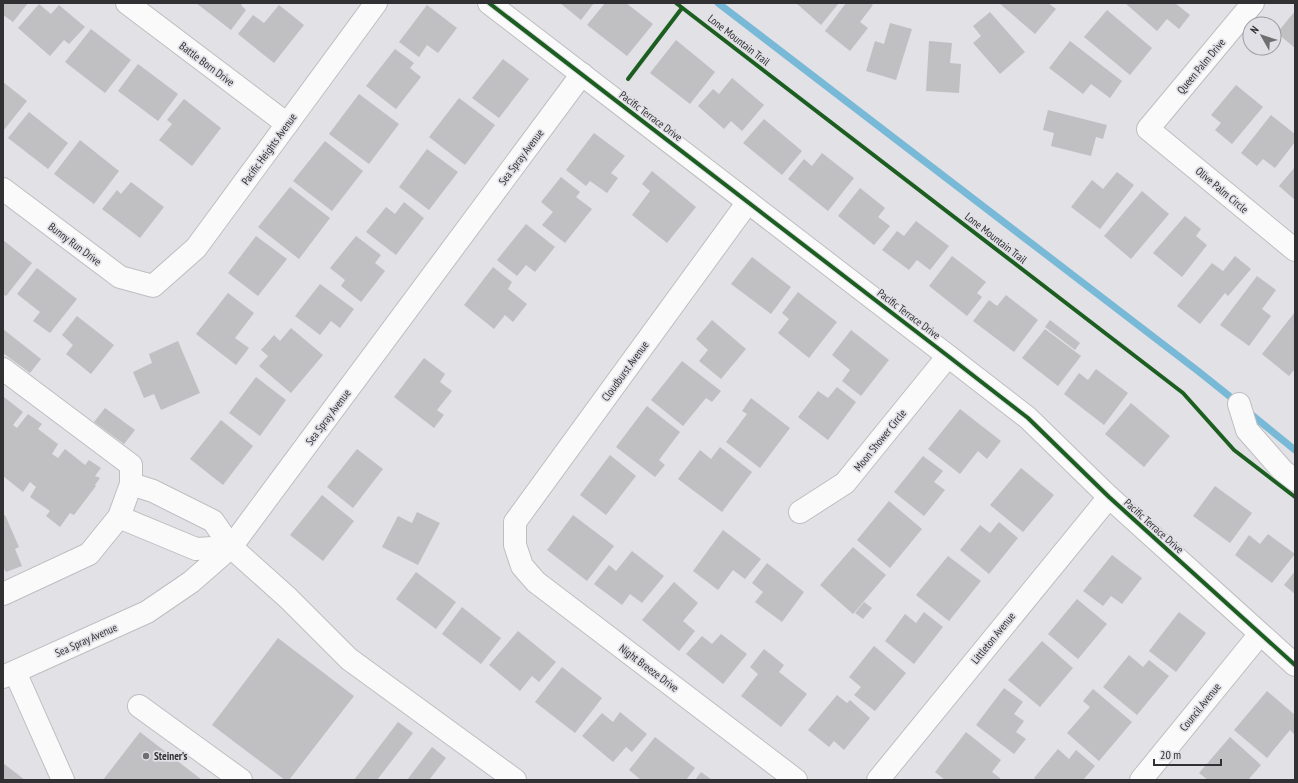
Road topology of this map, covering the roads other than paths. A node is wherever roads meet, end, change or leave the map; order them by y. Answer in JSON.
{"nodes":[{"id":1,"x":127,"y":3,"type":"edge"},
{"id":2,"x":376,"y":3,"type":"edge"},
{"id":3,"x":489,"y":3,"type":"edge"},
{"id":4,"x":1253,"y":3,"type":"edge"},
{"id":5,"x":582,"y":74,"type":"junction"},
{"id":6,"x":287,"y":124,"type":"junction"},
{"id":7,"x":1148,"y":129,"type":"joint"},
{"id":8,"x":3,"y":189,"type":"edge"},
{"id":9,"x":748,"y":202,"type":"junction"},
{"id":10,"x":1295,"y":250,"type":"edge"},
{"id":11,"x":153,"y":286,"type":"joint"},
{"id":12,"x":948,"y":356,"type":"junction"},
{"id":13,"x":3,"y":368,"type":"edge"},
{"id":14,"x":1239,"y":404,"type":"dead end"},
{"id":15,"x":1295,"y":480,"type":"edge"},
{"id":16,"x":131,"y":484,"type":"junction"},
{"id":17,"x":1109,"y":497,"type":"junction"},
{"id":18,"x":800,"y":512,"type":"dead end"},
{"id":19,"x":119,"y":517,"type":"junction"},
{"id":20,"x":515,"y":545,"type":"joint"},
{"id":21,"x":231,"y":547,"type":"junction"},
{"id":22,"x":3,"y":594,"type":"edge"},
{"id":23,"x":1260,"y":634,"type":"junction"},
{"id":24,"x":1295,"y":665,"type":"edge"},
{"id":25,"x":9,"y":674,"type":"edge"},
{"id":26,"x":139,"y":706,"type":"dead end"},
{"id":27,"x":63,"y":780,"type":"edge"},
{"id":28,"x":241,"y":780,"type":"edge"},
{"id":29,"x":515,"y":780,"type":"edge"},
{"id":30,"x":796,"y":780,"type":"edge"},
{"id":31,"x":878,"y":780,"type":"edge"},
{"id":32,"x":1141,"y":780,"type":"edge"}],
"edges":[{"from":1,"to":6,"type":"street","name":"Battle Born Drive"},
{"from":2,"to":6,"type":"street","name":"Pacific Heights Avenue"},
{"from":3,"to":5,"type":"street","name":"Pacific Terrace Drive"},
{"from":4,"to":7,"type":"street","name":"Queen Palm Drive"},
{"from":5,"to":9,"type":"street","name":"Pacific Terrace Drive"},
{"from":5,"to":21,"type":"street","name":"Sea Spray Avenue"},
{"from":6,"to":11,"type":"street","name":"Pacific Heights Avenue"},
{"from":7,"to":10,"type":"street","name":"Olive Palm Circle"},
{"from":8,"to":11,"type":"street","name":"Bunny Run Drive"},
{"from":9,"to":12,"type":"street","name":"Pacific Terrace Drive"},
{"from":9,"to":20,"type":"street","name":"Cloudburst Avenue"},
{"from":12,"to":17,"type":"street","name":"Pacific Terrace Drive"},
{"from":12,"to":18,"type":"street","name":"Moon Shower Circle"},
{"from":13,"to":16,"type":"street"},
{"from":14,"to":15,"type":"street"},
{"from":16,"to":19,"type":"street"},
{"from":16,"to":21,"type":"street"},
{"from":17,"to":23,"type":"street","name":"Pacific Terrace Drive"},
{"from":17,"to":31,"type":"street","name":"Littleton Avenue"},
{"from":19,"to":21,"type":"street"},
{"from":19,"to":22,"type":"street"},
{"from":20,"to":30,"type":"street","name":"Night Breeze Drive"},
{"from":21,"to":25,"type":"street","name":"Sea Spray Avenue"},
{"from":21,"to":29,"type":"street"},
{"from":23,"to":24,"type":"street","name":"Pacific Terrace Drive"},
{"from":23,"to":32,"type":"street","name":"Council Avenue"},
{"from":25,"to":27,"type":"street"},
{"from":26,"to":28,"type":"street"}]}
